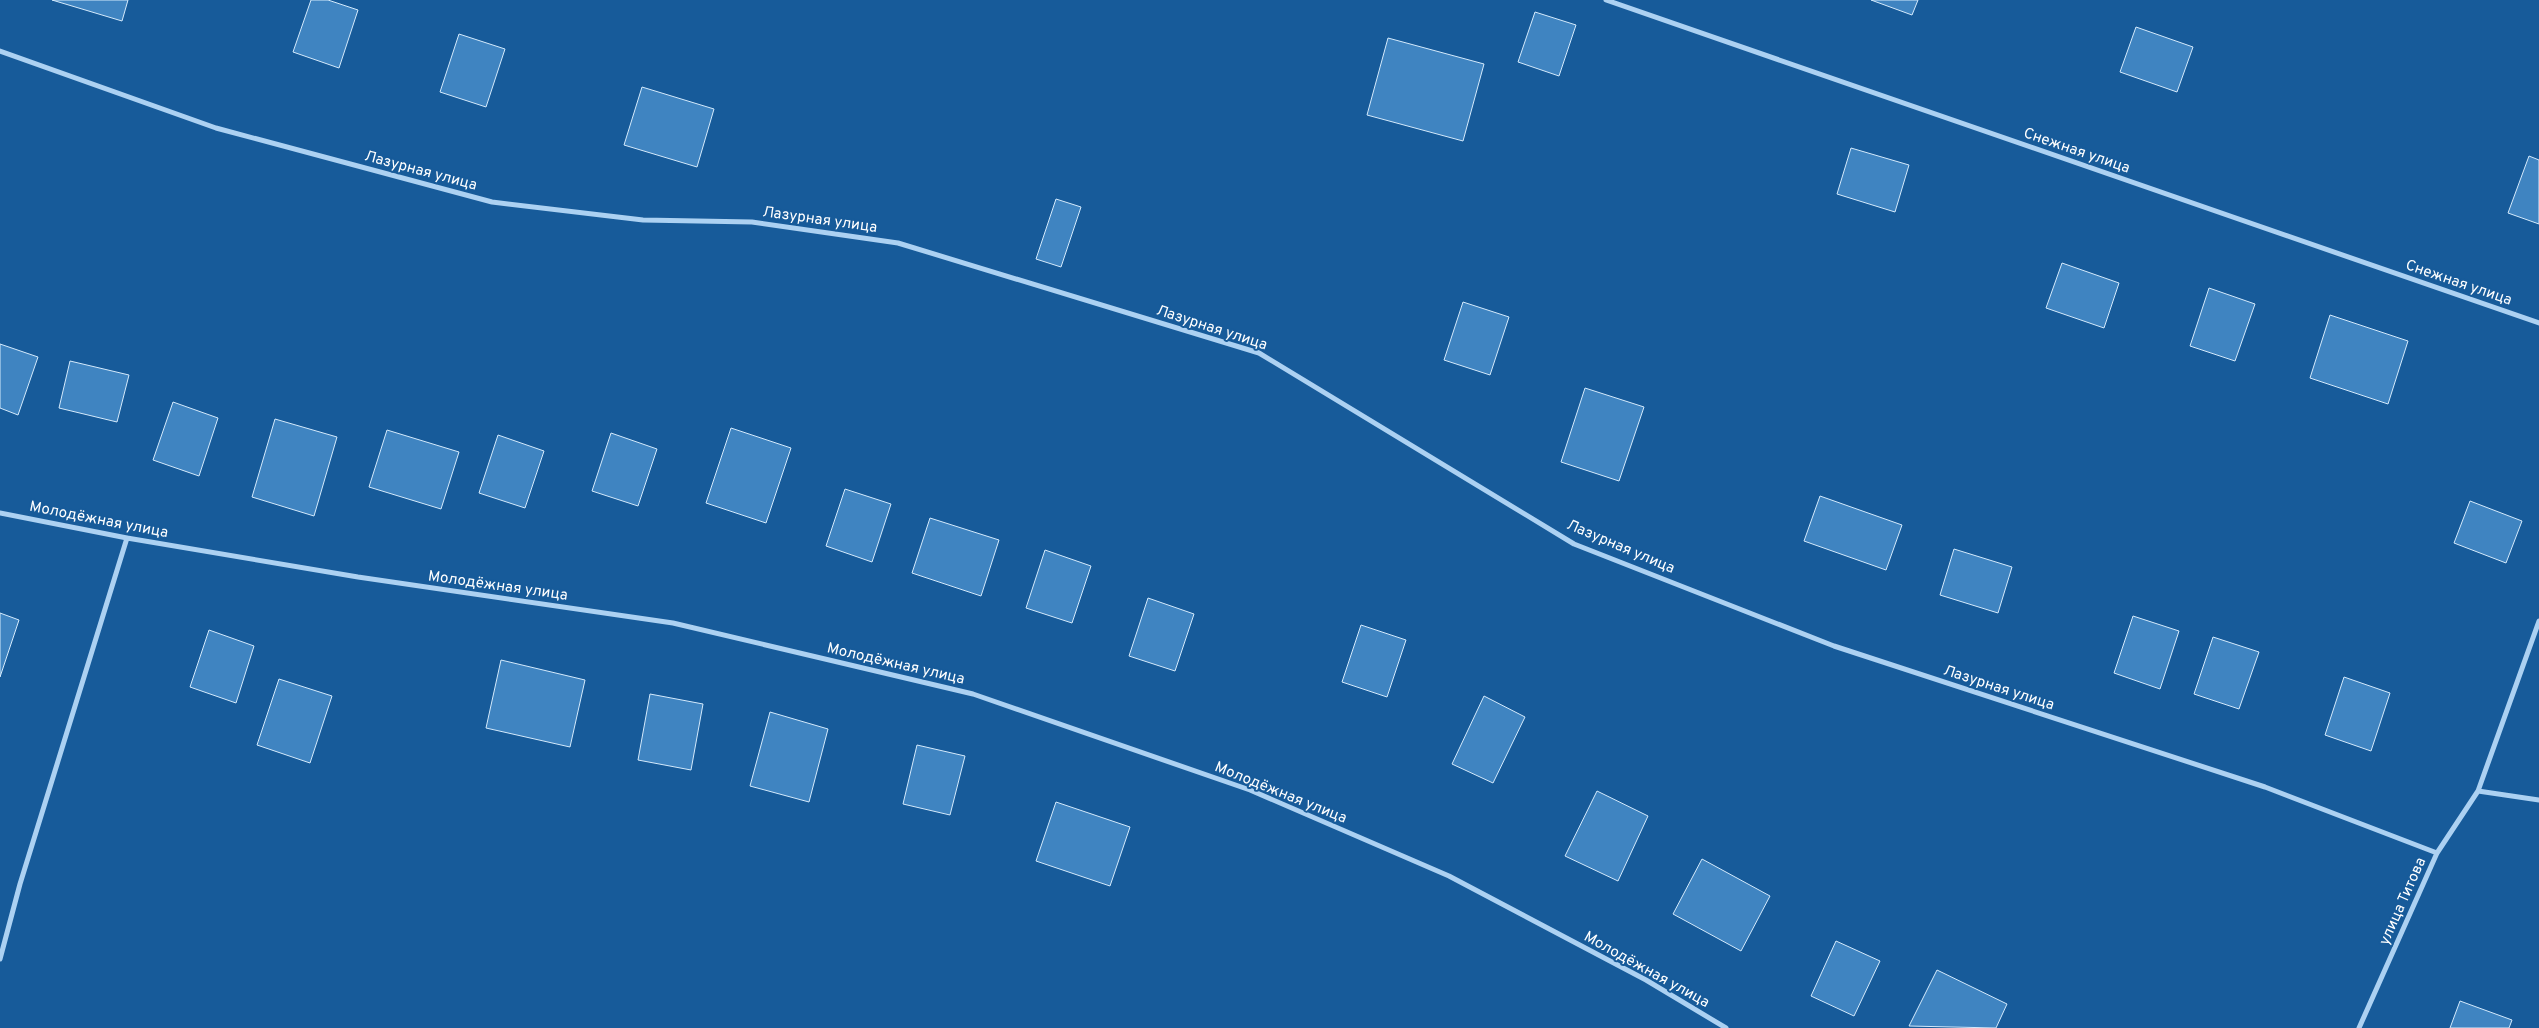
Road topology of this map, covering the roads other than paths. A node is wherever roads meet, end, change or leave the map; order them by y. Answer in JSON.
{"nodes":[{"id":1,"x":1606,"y":0,"type":"edge"},
{"id":2,"x":0,"y":51,"type":"edge"},
{"id":3,"x":2539,"y":323,"type":"edge"},
{"id":4,"x":0,"y":513,"type":"edge"},
{"id":5,"x":126,"y":538,"type":"junction"},
{"id":6,"x":2539,"y":621,"type":"edge"},
{"id":7,"x":2478,"y":791,"type":"junction"},
{"id":8,"x":2539,"y":800,"type":"edge"},
{"id":9,"x":2437,"y":853,"type":"junction"},
{"id":10,"x":0,"y":959,"type":"edge"},
{"id":11,"x":1726,"y":1028,"type":"edge"},
{"id":12,"x":2359,"y":1028,"type":"edge"}],
"edges":[{"from":1,"to":3,"type":"street","name":"Снежная улица"},
{"from":2,"to":9,"type":"street","name":"Лазурная улица"},
{"from":4,"to":5,"type":"street","name":"Молодёжная улица"},
{"from":5,"to":10,"type":"street"},
{"from":5,"to":11,"type":"street","name":"Молодёжная улица"},
{"from":6,"to":7,"type":"street","name":"улица Титова"},
{"from":7,"to":8,"type":"street"},
{"from":7,"to":9,"type":"street","name":"улица Титова"},
{"from":9,"to":12,"type":"street","name":"улица Титова"}]}
